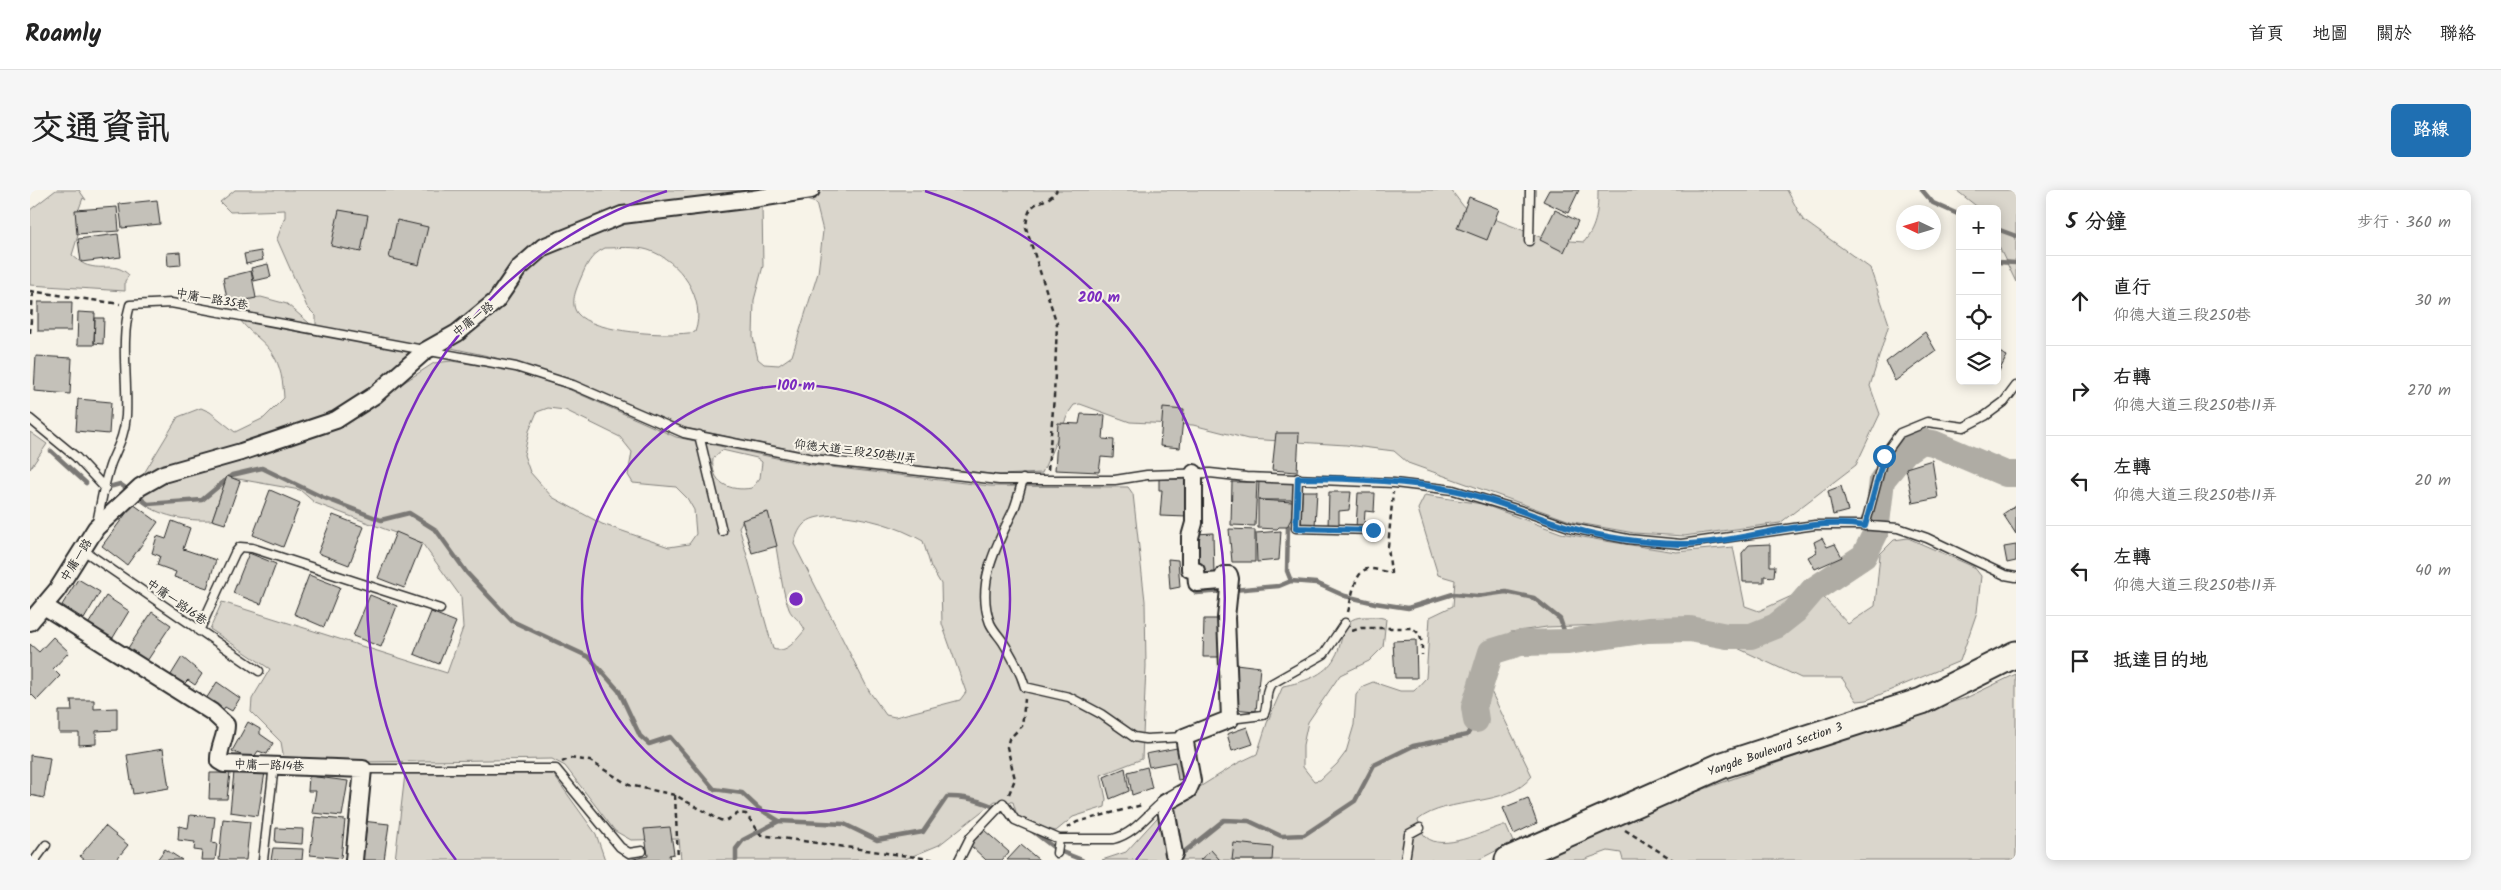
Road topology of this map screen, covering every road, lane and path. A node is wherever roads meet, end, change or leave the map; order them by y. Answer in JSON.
{"nodes":[{"id":1,"x":811,"y":190,"type":"edge"},
{"id":2,"x":1057,"y":190,"type":"edge"},
{"id":3,"x":1530,"y":190,"type":"edge"},
{"id":4,"x":1529,"y":241,"type":"dead end"},
{"id":5,"x":32,"y":292,"type":"edge"},
{"id":6,"x":130,"y":306,"type":"junction"},
{"id":7,"x":30,"y":333,"type":"edge"},
{"id":8,"x":425,"y":351,"type":"junction"},
{"id":9,"x":2016,"y":386,"type":"edge"},
{"id":10,"x":30,"y":419,"type":"edge"},
{"id":11,"x":699,"y":435,"type":"junction"},
{"id":12,"x":1194,"y":473,"type":"junction"},
{"id":13,"x":1047,"y":478,"type":"junction"},
{"id":14,"x":1298,"y":478,"type":"junction"},
{"id":15,"x":1023,"y":479,"type":"junction"},
{"id":16,"x":1394,"y":483,"type":"junction"},
{"id":17,"x":105,"y":488,"type":"junction"},
{"id":18,"x":1868,"y":526,"type":"junction"},
{"id":19,"x":96,"y":528,"type":"junction"},
{"id":20,"x":1373,"y":530,"type":"dead end"},
{"id":21,"x":722,"y":531,"type":"dead end"},
{"id":22,"x":83,"y":550,"type":"junction"},
{"id":23,"x":2016,"y":577,"type":"edge"},
{"id":24,"x":44,"y":606,"type":"junction"},
{"id":25,"x":440,"y":609,"type":"dead end"},
{"id":26,"x":30,"y":622,"type":"edge"},
{"id":27,"x":1345,"y":623,"type":"junction"},
{"id":28,"x":199,"y":631,"type":"junction"},
{"id":29,"x":2016,"y":654,"type":"edge"},
{"id":30,"x":1422,"y":655,"type":"dead end"},
{"id":31,"x":260,"y":671,"type":"dead end"},
{"id":32,"x":1025,"y":687,"type":"junction"},
{"id":33,"x":1230,"y":719,"type":"junction"},
{"id":34,"x":1184,"y":737,"type":"junction"},
{"id":35,"x":274,"y":765,"type":"junction"},
{"id":36,"x":363,"y":769,"type":"junction"},
{"id":37,"x":556,"y":769,"type":"junction"},
{"id":38,"x":1188,"y":790,"type":"junction"},
{"id":39,"x":675,"y":795,"type":"junction"},
{"id":40,"x":1163,"y":802,"type":"junction"},
{"id":41,"x":1003,"y":803,"type":"junction"},
{"id":42,"x":1420,"y":828,"type":"dead end"},
{"id":43,"x":1621,"y":828,"type":"dead end"},
{"id":44,"x":1059,"y":841,"type":"junction"},
{"id":45,"x":46,"y":845,"type":"dead end"},
{"id":46,"x":642,"y":851,"type":"dead end"},
{"id":47,"x":1057,"y":853,"type":"dead end"},
{"id":48,"x":1178,"y":857,"type":"edge"},
{"id":49,"x":35,"y":860,"type":"edge"},
{"id":50,"x":263,"y":860,"type":"edge"},
{"id":51,"x":354,"y":860,"type":"edge"},
{"id":52,"x":678,"y":860,"type":"edge"},
{"id":53,"x":936,"y":860,"type":"edge"},
{"id":54,"x":959,"y":860,"type":"edge"},
{"id":55,"x":1406,"y":860,"type":"edge"},
{"id":56,"x":1508,"y":860,"type":"edge"},
{"id":57,"x":1673,"y":860,"type":"edge"}],
"edges":[{"from":1,"to":8,"type":"street","name":"中庸一路"},
{"from":2,"to":13,"type":"path"},
{"from":3,"to":4,"type":"lane"},
{"from":5,"to":6,"type":"path"},
{"from":5,"to":7,"type":"path"},
{"from":6,"to":8,"type":"lane","name":"中庸一路35巷"},
{"from":6,"to":17,"type":"lane"},
{"from":8,"to":11,"type":"lane","name":"仰德大道三段250巷11弄"},
{"from":8,"to":19,"type":"street","name":"中庸一路"},
{"from":9,"to":18,"type":"lane"},
{"from":10,"to":17,"type":"lane"},
{"from":11,"to":15,"type":"lane","name":"仰德大道三段250巷11弄"},
{"from":11,"to":21,"type":"lane"},
{"from":12,"to":13,"type":"lane","name":"仰德大道三段250巷11弄"},
{"from":12,"to":14,"type":"lane","name":"仰德大道三段250巷11弄"},
{"from":12,"to":33,"type":"street"},
{"from":13,"to":15,"type":"lane","name":"仰德大道三段250巷11弄"},
{"from":14,"to":16,"type":"lane","name":"仰德大道三段250巷11弄"},
{"from":14,"to":20,"type":"lane"},
{"from":15,"to":32,"type":"lane"},
{"from":16,"to":18,"type":"lane","name":"仰德大道三段250巷11弄"},
{"from":16,"to":27,"type":"path"},
{"from":17,"to":19,"type":"lane"},
{"from":18,"to":23,"type":"lane","name":"仰德大道三段250巷11弄"},
{"from":19,"to":22,"type":"street","name":"中庸一路"},
{"from":22,"to":24,"type":"street","name":"中庸一路"},
{"from":22,"to":28,"type":"lane","name":"中庸一路16巷"},
{"from":24,"to":26,"type":"street","name":"中庸一路"},
{"from":24,"to":35,"type":"street","name":"中庸一路14巷"},
{"from":25,"to":28,"type":"lane"},
{"from":27,"to":30,"type":"path"},
{"from":27,"to":33,"type":"lane"},
{"from":28,"to":31,"type":"lane","name":"中庸一路16巷"},
{"from":29,"to":56,"type":"main road","name":"Yangde Boulevard Section 3"},
{"from":32,"to":34,"type":"lane"},
{"from":32,"to":41,"type":"path"},
{"from":33,"to":34,"type":"street"},
{"from":34,"to":38,"type":"street"},
{"from":35,"to":36,"type":"street","name":"中庸一路14巷"},
{"from":35,"to":50,"type":"lane"},
{"from":36,"to":37,"type":"lane"},
{"from":36,"to":51,"type":"street"},
{"from":37,"to":39,"type":"path"},
{"from":37,"to":46,"type":"lane"},
{"from":38,"to":40,"type":"lane"},
{"from":38,"to":48,"type":"street"},
{"from":39,"to":52,"type":"path"},
{"from":39,"to":53,"type":"path"},
{"from":40,"to":44,"type":"path"},
{"from":40,"to":44,"type":"lane"},
{"from":41,"to":44,"type":"lane"},
{"from":41,"to":54,"type":"lane"},
{"from":42,"to":55,"type":"lane"},
{"from":43,"to":57,"type":"path"},
{"from":44,"to":47,"type":"lane"},
{"from":45,"to":49,"type":"lane"}]}
